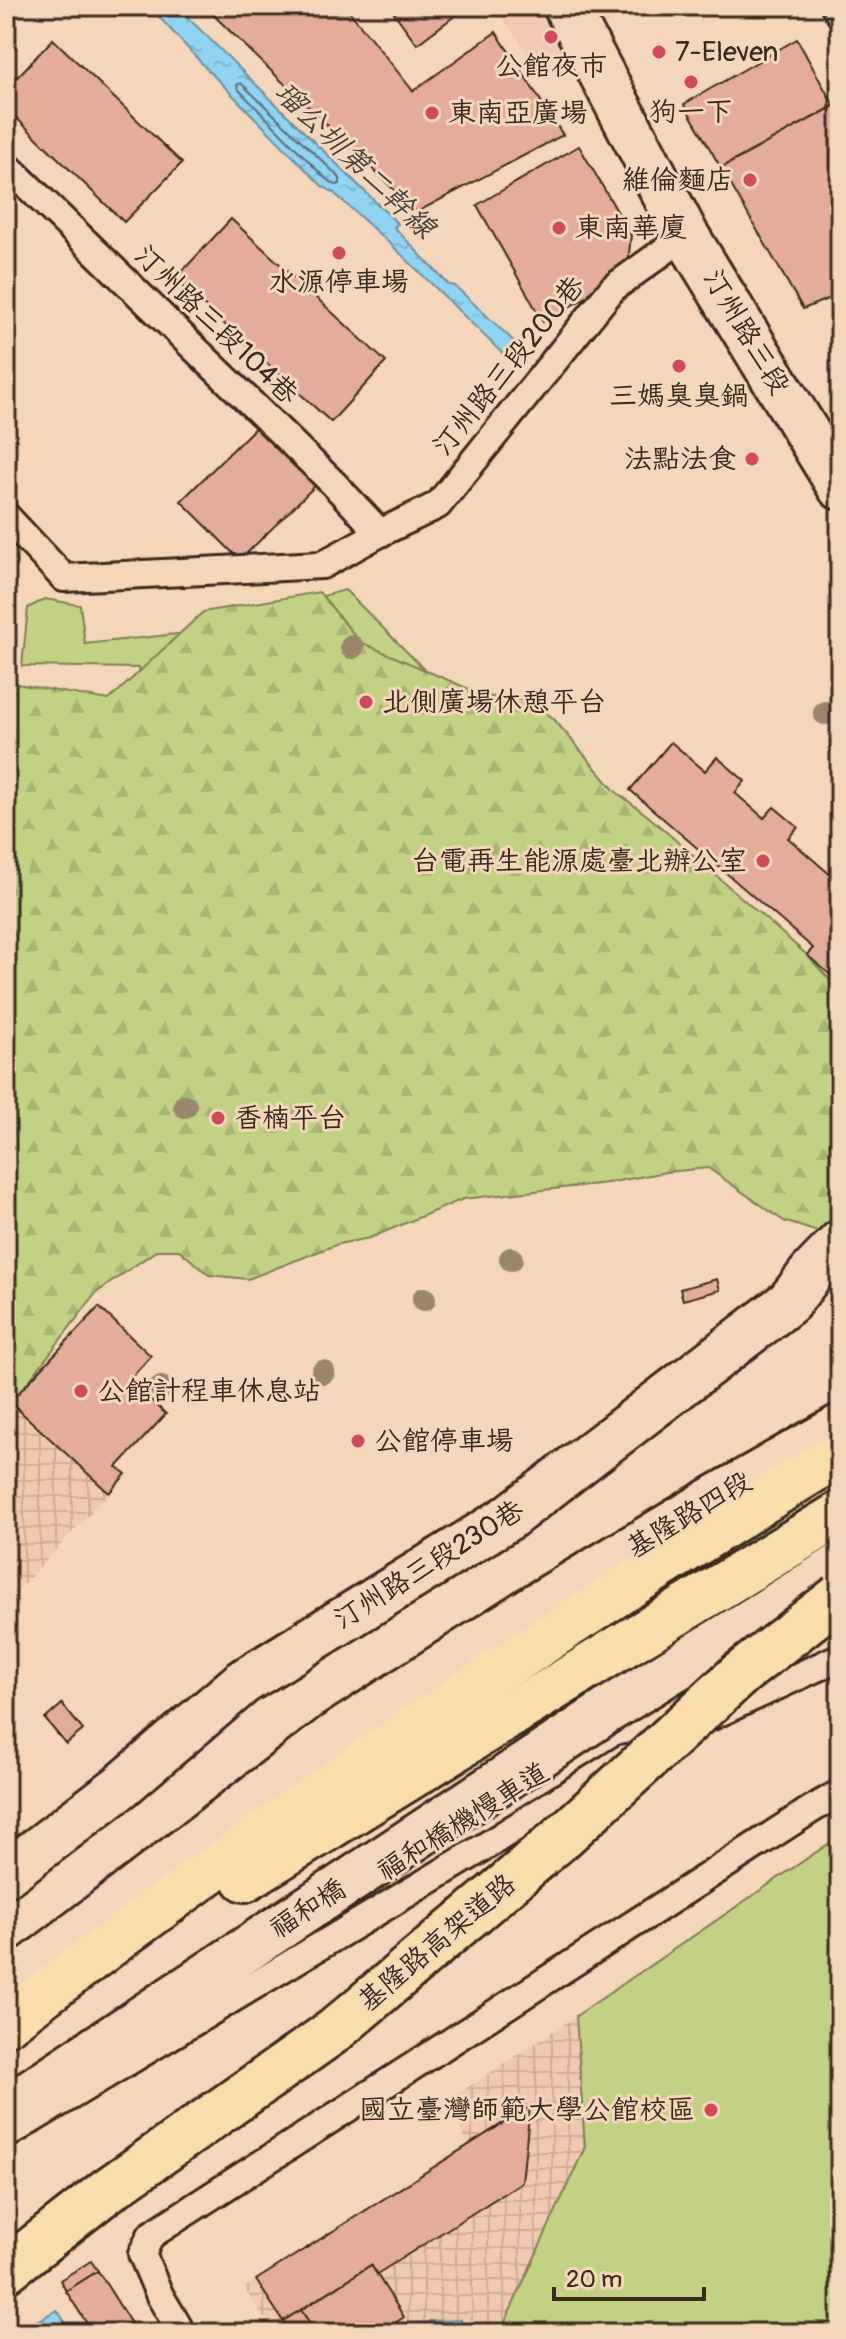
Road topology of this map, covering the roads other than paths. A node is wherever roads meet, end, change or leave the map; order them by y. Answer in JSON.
{"nodes":[{"id":1,"x":566,"y":6,"type":"edge"},
{"id":2,"x":835,"y":6,"type":"edge"},
{"id":3,"x":840,"y":14,"type":"edge"},
{"id":4,"x":6,"y":165,"type":"edge"},
{"id":5,"x":686,"y":235,"type":"junction"},
{"id":6,"x":840,"y":487,"type":"edge"},
{"id":7,"x":6,"y":516,"type":"edge"},
{"id":8,"x":380,"y":533,"type":"junction"},
{"id":9,"x":840,"y":1243,"type":"edge"},
{"id":10,"x":840,"y":1427,"type":"edge"},
{"id":11,"x":840,"y":1454,"type":"edge"},
{"id":12,"x":840,"y":1514,"type":"edge"},
{"id":13,"x":840,"y":1566,"type":"edge"},
{"id":14,"x":840,"y":1596,"type":"edge"},
{"id":15,"x":840,"y":1657,"type":"edge"},
{"id":16,"x":840,"y":1793,"type":"edge"},
{"id":17,"x":6,"y":1874,"type":"edge"},
{"id":18,"x":6,"y":1988,"type":"edge"},
{"id":19,"x":6,"y":2023,"type":"edge"},
{"id":20,"x":6,"y":2048,"type":"edge"},
{"id":21,"x":6,"y":2108,"type":"edge"},
{"id":22,"x":6,"y":2135,"type":"edge"},
{"id":23,"x":108,"y":2190,"type":"junction"},
{"id":24,"x":6,"y":2252,"type":"edge"},
{"id":25,"x":6,"y":2270,"type":"edge"},
{"id":26,"x":182,"y":2333,"type":"edge"}],
"edges":[{"from":1,"to":5,"type":"main road","name":"汀州路三段"},
{"from":2,"to":3,"type":"lane"},
{"from":4,"to":8,"type":"lane","name":"汀州路三段104巷"},
{"from":5,"to":6,"type":"main road","name":"汀州路三段"},
{"from":5,"to":8,"type":"lane","name":"汀州路三段200巷"},
{"from":7,"to":8,"type":"lane","name":"汀州路三段200巷"},
{"from":9,"to":17,"type":"main road","name":"汀州路三段230巷"},
{"from":10,"to":18,"type":"main road","name":"基隆路四段"},
{"from":11,"to":19,"type":"highway"},
{"from":12,"to":20,"type":"highway"},
{"from":13,"to":21,"type":"main road","name":"福和橋"},
{"from":14,"to":23,"type":"highway","name":"基隆路高架道路","bridge":true},
{"from":15,"to":22,"type":"lane","name":"福和橋機慢車道","bridge":true},
{"from":16,"to":26,"type":"lane"},
{"from":23,"to":24,"type":"highway","name":"基隆路高架道路"},
{"from":23,"to":25,"type":"highway"}]}
